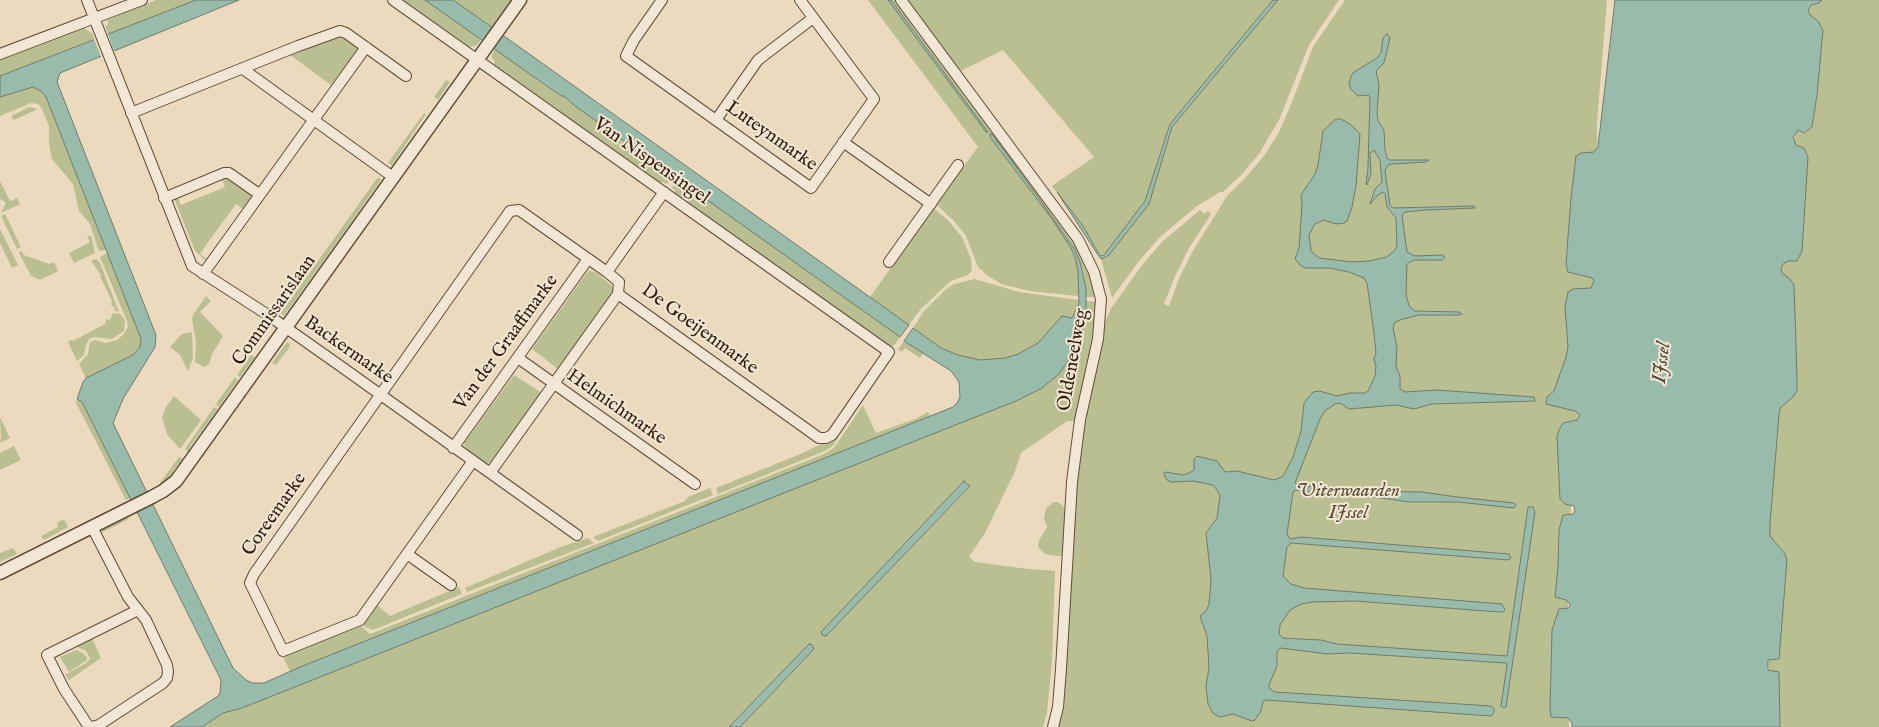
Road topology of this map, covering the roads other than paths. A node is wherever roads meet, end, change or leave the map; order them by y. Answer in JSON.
{"nodes":[{"id":1,"x":87,"y":0,"type":"edge"},
{"id":2,"x":142,"y":0,"type":"edge"},
{"id":3,"x":393,"y":0,"type":"edge"},
{"id":4,"x":520,"y":0,"type":"edge"},
{"id":5,"x":662,"y":0,"type":"edge"},
{"id":6,"x":800,"y":0,"type":"edge"},
{"id":7,"x":901,"y":0,"type":"edge"},
{"id":8,"x":813,"y":18,"type":"junction"},
{"id":9,"x":95,"y":19,"type":"junction"},
{"id":10,"x":366,"y":47,"type":"junction"},
{"id":11,"x":0,"y":54,"type":"edge"},
{"id":12,"x":480,"y":55,"type":"junction"},
{"id":13,"x":243,"y":69,"type":"junction"},
{"id":14,"x":406,"y":76,"type":"dead end"},
{"id":15,"x":131,"y":113,"type":"junction"},
{"id":16,"x":314,"y":119,"type":"junction"},
{"id":17,"x":716,"y":120,"type":"junction"},
{"id":18,"x":843,"y":142,"type":"junction"},
{"id":19,"x":958,"y":165,"type":"dead end"},
{"id":20,"x":393,"y":177,"type":"junction"},
{"id":21,"x":664,"y":192,"type":"junction"},
{"id":22,"x":259,"y":194,"type":"junction"},
{"id":23,"x":164,"y":198,"type":"junction"},
{"id":24,"x":932,"y":204,"type":"junction"},
{"id":25,"x":588,"y":259,"type":"junction"},
{"id":26,"x":889,"y":262,"type":"dead end"},
{"id":27,"x":606,"y":272,"type":"junction"},
{"id":28,"x":203,"y":274,"type":"junction"},
{"id":29,"x":618,"y":294,"type":"junction"},
{"id":30,"x":286,"y":328,"type":"junction"},
{"id":31,"x":889,"y":352,"type":"joint"},
{"id":32,"x":518,"y":358,"type":"junction"},
{"id":33,"x":552,"y":384,"type":"junction"},
{"id":34,"x":381,"y":396,"type":"junction"},
{"id":35,"x":453,"y":448,"type":"junction"},
{"id":36,"x":473,"y":461,"type":"junction"},
{"id":37,"x":490,"y":474,"type":"junction"},
{"id":38,"x":695,"y":484,"type":"dead end"},
{"id":39,"x":92,"y":527,"type":"junction"},
{"id":40,"x":578,"y":535,"type":"dead end"},
{"id":41,"x":407,"y":554,"type":"junction"},
{"id":42,"x":0,"y":573,"type":"edge"},
{"id":43,"x":451,"y":584,"type":"dead end"},
{"id":44,"x":138,"y":610,"type":"junction"},
{"id":45,"x":90,"y":727,"type":"edge"},
{"id":46,"x":1053,"y":727,"type":"edge"}],
"edges":[{"from":1,"to":9,"type":"street","name":"Backermarke"},
{"from":2,"to":9,"type":"street"},
{"from":3,"to":12,"type":"street","name":"Van Nispensingel"},
{"from":4,"to":12,"type":"street","name":"Commissarislaan"},
{"from":5,"to":17,"type":"street","name":"Luteynmarke"},
{"from":6,"to":8,"type":"street","name":"Luteynmarke"},
{"from":7,"to":46,"type":"street","name":"Oldeneelweg"},
{"from":8,"to":17,"type":"street"},
{"from":8,"to":18,"type":"street","name":"Luteynmarke"},
{"from":9,"to":11,"type":"street"},
{"from":9,"to":15,"type":"street","name":"Backermarke"},
{"from":10,"to":13,"type":"street"},
{"from":10,"to":14,"type":"street"},
{"from":10,"to":16,"type":"street"},
{"from":12,"to":20,"type":"street","name":"Commissarislaan"},
{"from":12,"to":21,"type":"street","name":"Van Nispensingel"},
{"from":13,"to":15,"type":"street"},
{"from":13,"to":16,"type":"street"},
{"from":15,"to":23,"type":"street","name":"Backermarke"},
{"from":16,"to":20,"type":"street"},
{"from":16,"to":22,"type":"street"},
{"from":17,"to":18,"type":"street","name":"Luteynmarke"},
{"from":18,"to":24,"type":"street"},
{"from":19,"to":24,"type":"street"},
{"from":20,"to":30,"type":"street","name":"Commissarislaan"},
{"from":21,"to":27,"type":"street"},
{"from":21,"to":31,"type":"street","name":"Van Nispensingel"},
{"from":22,"to":23,"type":"street"},
{"from":22,"to":28,"type":"street"},
{"from":23,"to":28,"type":"street","name":"Backermarke"},
{"from":24,"to":26,"type":"street"},
{"from":25,"to":27,"type":"street","name":"De Goeijenmarke"},
{"from":25,"to":32,"type":"street","name":"Van der Graaffmarke"},
{"from":25,"to":34,"type":"street","name":"De Goeijenmarke"},
{"from":27,"to":29,"type":"street","name":"De Goeijenmarke"},
{"from":28,"to":30,"type":"street","name":"Backermarke"},
{"from":29,"to":31,"type":"street","name":"De Goeijenmarke"},
{"from":29,"to":33,"type":"street"},
{"from":30,"to":34,"type":"street","name":"Backermarke"},
{"from":30,"to":39,"type":"street","name":"Commissarislaan"},
{"from":32,"to":33,"type":"street","name":"Helmichmarke"},
{"from":32,"to":35,"type":"street","name":"Van der Graaffmarke"},
{"from":33,"to":37,"type":"street"},
{"from":33,"to":38,"type":"street","name":"Helmichmarke"},
{"from":34,"to":35,"type":"street","name":"Backermarke"},
{"from":34,"to":41,"type":"street","name":"Coreemarke"},
{"from":35,"to":36,"type":"street","name":"Backermarke"},
{"from":36,"to":37,"type":"street","name":"Backermarke"},
{"from":36,"to":41,"type":"street","name":"Coreemarke"},
{"from":37,"to":40,"type":"street","name":"Backermarke"},
{"from":39,"to":42,"type":"street","name":"Commissarislaan"},
{"from":39,"to":44,"type":"street"},
{"from":41,"to":43,"type":"street"},
{"from":44,"to":45,"type":"street"},
{"from":44,"to":45,"type":"street"}]}
